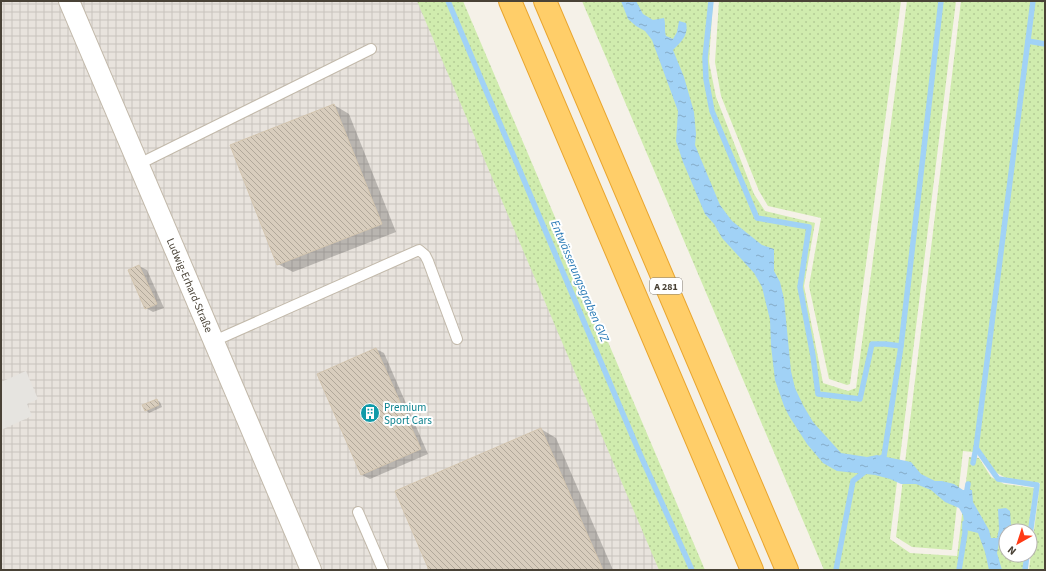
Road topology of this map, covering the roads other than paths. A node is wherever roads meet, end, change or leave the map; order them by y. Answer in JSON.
{"nodes":[{"id":1,"x":69,"y":1,"type":"edge"},
{"id":2,"x":510,"y":1,"type":"edge"},
{"id":3,"x":545,"y":1,"type":"edge"},
{"id":4,"x":371,"y":49,"type":"dead end"},
{"id":5,"x":139,"y":164,"type":"junction"},
{"id":6,"x":457,"y":339,"type":"dead end"},
{"id":7,"x":214,"y":341,"type":"junction"},
{"id":8,"x":358,"y":512,"type":"dead end"},
{"id":9,"x":312,"y":570,"type":"edge"},
{"id":10,"x":383,"y":570,"type":"edge"},
{"id":11,"x":752,"y":570,"type":"edge"},
{"id":12,"x":787,"y":570,"type":"edge"}],
"edges":[{"from":1,"to":5,"type":"street","name":"Ludwig-Erhard-Straße"},
{"from":2,"to":11,"type":"highway","number":"A 281"},
{"from":3,"to":12,"type":"highway","number":"A 281"},
{"from":4,"to":5,"type":"lane"},
{"from":5,"to":7,"type":"street","name":"Ludwig-Erhard-Straße"},
{"from":6,"to":7,"type":"lane"},
{"from":7,"to":9,"type":"street","name":"Ludwig-Erhard-Straße"},
{"from":8,"to":10,"type":"lane"}]}
